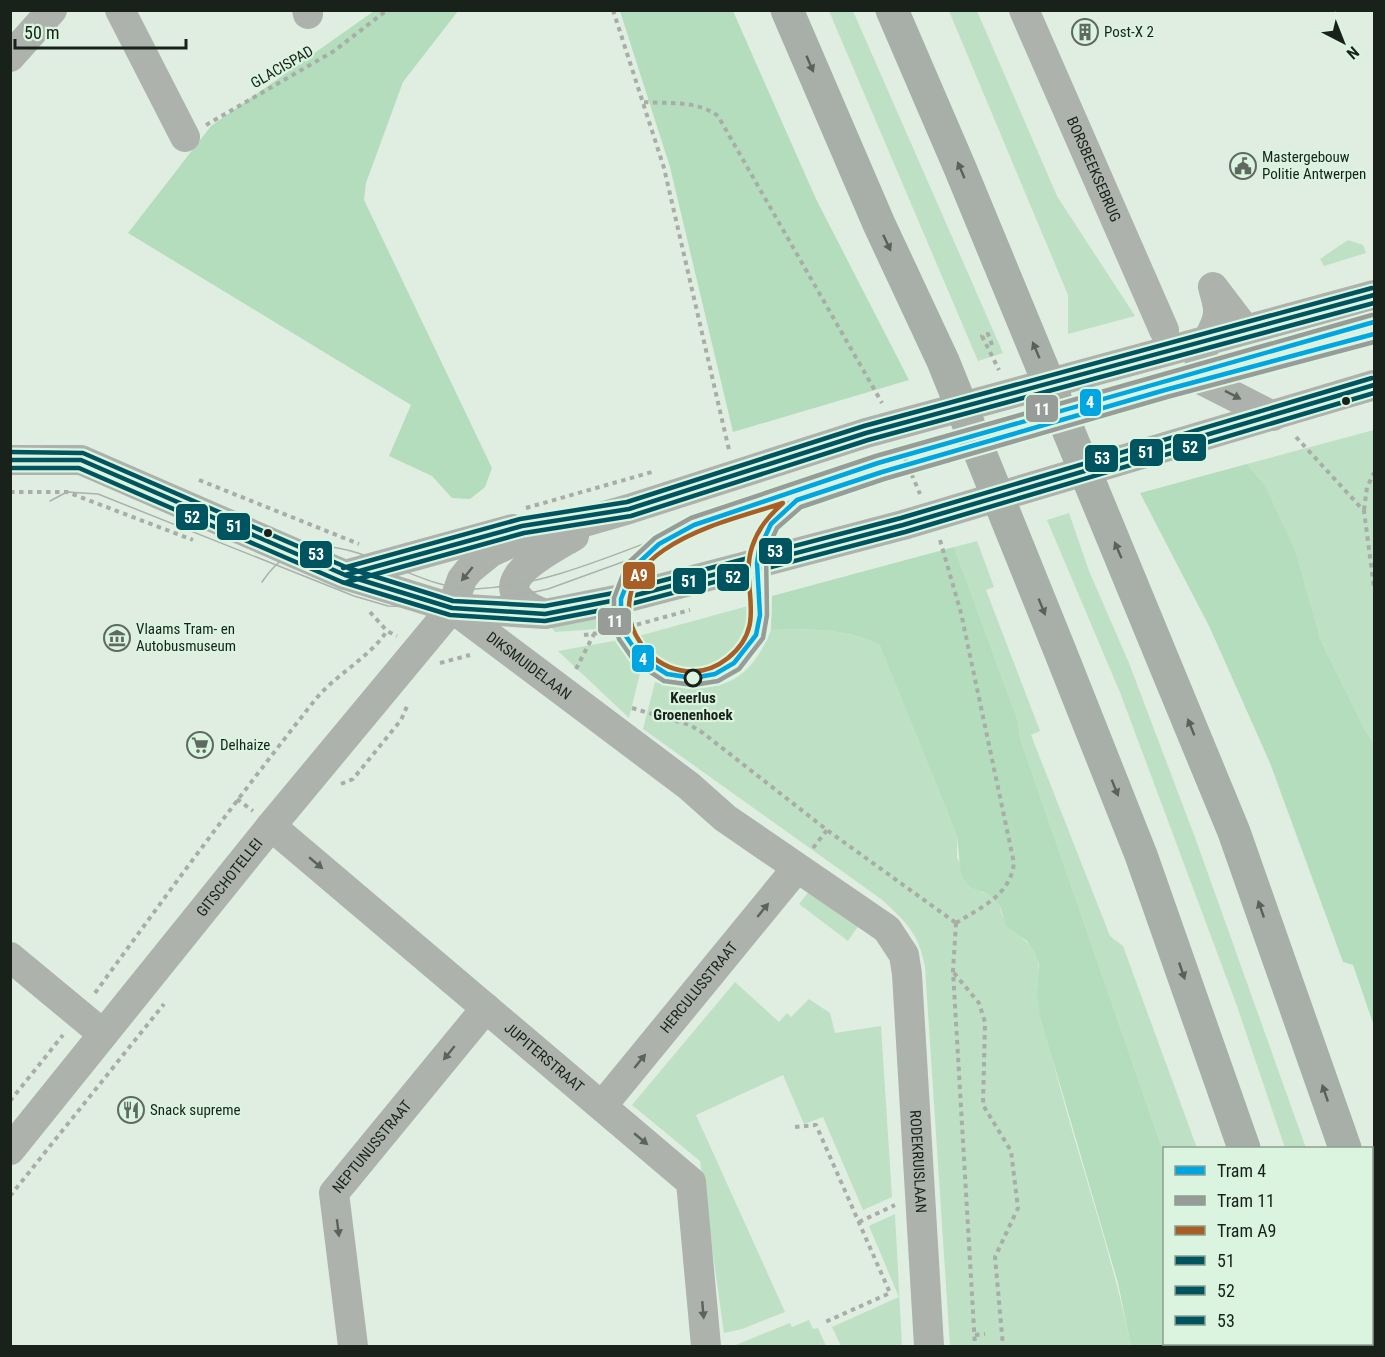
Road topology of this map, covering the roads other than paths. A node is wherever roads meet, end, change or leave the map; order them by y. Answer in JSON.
{"nodes":[{"id":1,"x":52,"y":10,"type":"edge"},
{"id":2,"x":120,"y":10,"type":"edge"},
{"id":3,"x":787,"y":10,"type":"edge"},
{"id":4,"x":892,"y":10,"type":"edge"},
{"id":5,"x":1024,"y":10,"type":"edge"},
{"id":6,"x":10,"y":57,"type":"edge"},
{"id":7,"x":185,"y":138,"type":"road end"},
{"id":8,"x":1374,"y":295,"type":"edge"},
{"id":9,"x":1245,"y":329,"type":"junction"},
{"id":10,"x":1205,"y":340,"type":"junction"},
{"id":11,"x":1157,"y":343,"type":"junction"},
{"id":12,"x":1374,"y":385,"type":"edge"},
{"id":13,"x":1273,"y":416,"type":"junction"},
{"id":14,"x":10,"y":460,"type":"edge"},
{"id":15,"x":616,"y":512,"type":"junction"},
{"id":16,"x":345,"y":575,"type":"junction"},
{"id":17,"x":452,"y":608,"type":"junction"},
{"id":18,"x":545,"y":614,"type":"junction"},
{"id":19,"x":271,"y":826,"type":"junction"},
{"id":20,"x":796,"y":869,"type":"junction"},
{"id":21,"x":10,"y":957,"type":"edge"},
{"id":22,"x":907,"y":974,"type":"joint"},
{"id":23,"x":486,"y":1008,"type":"junction"},
{"id":24,"x":103,"y":1034,"type":"junction"},
{"id":25,"x":603,"y":1106,"type":"junction"},
{"id":26,"x":1243,"y":1147,"type":"edge"},
{"id":27,"x":1344,"y":1147,"type":"edge"},
{"id":28,"x":10,"y":1150,"type":"edge"},
{"id":29,"x":353,"y":1347,"type":"edge"},
{"id":30,"x":706,"y":1347,"type":"edge"},
{"id":31,"x":929,"y":1347,"type":"edge"}],
"edges":[{"from":1,"to":6,"type":"street"},
{"from":2,"to":7,"type":"street"},
{"from":3,"to":26,"type":"highway","one_way":true},
{"from":27,"to":4,"type":"highway","one_way":true},
{"from":5,"to":11,"type":"street","name":"BORSBEEKSEBRUG"},
{"from":8,"to":9,"type":"street"},
{"from":9,"to":10,"type":"street"},
{"from":9,"to":10,"type":"street"},
{"from":10,"to":11,"type":"street"},
{"from":10,"to":13,"type":"street","one_way":true},
{"from":11,"to":15,"type":"street"},
{"from":12,"to":13,"type":"street"},
{"from":13,"to":18,"type":"street"},
{"from":14,"to":16,"type":"street","name":"DIKSMUIDELAAN"},
{"from":15,"to":16,"type":"street"},
{"from":15,"to":17,"type":"street","one_way":true},
{"from":15,"to":18,"type":"street"},
{"from":16,"to":17,"type":"street","name":"DIKSMUIDELAAN"},
{"from":17,"to":18,"type":"street"},
{"from":17,"to":19,"type":"street","name":"GITSCHOTELLEI"},
{"from":17,"to":20,"type":"street","name":"DIKSMUIDELAAN"},
{"from":19,"to":23,"type":"street","name":"JUPITERSTRAAT","one_way":true},
{"from":19,"to":24,"type":"street","name":"GITSCHOTELLEI"},
{"from":20,"to":22,"type":"street","name":"DIKSMUIDELAAN"},
{"from":25,"to":20,"type":"street","name":"HERCULUSSTRAAT","one_way":true},
{"from":21,"to":24,"type":"street"},
{"from":22,"to":31,"type":"street","name":"RODEKRUISLAAN"},
{"from":23,"to":25,"type":"street","name":"JUPITERSTRAAT"},
{"from":23,"to":29,"type":"street","name":"NEPTUNUSSTRAAT","one_way":true},
{"from":24,"to":28,"type":"street","name":"GITSCHOTELLEI"},
{"from":25,"to":30,"type":"street","name":"JUPITERSTRAAT","one_way":true}]}
